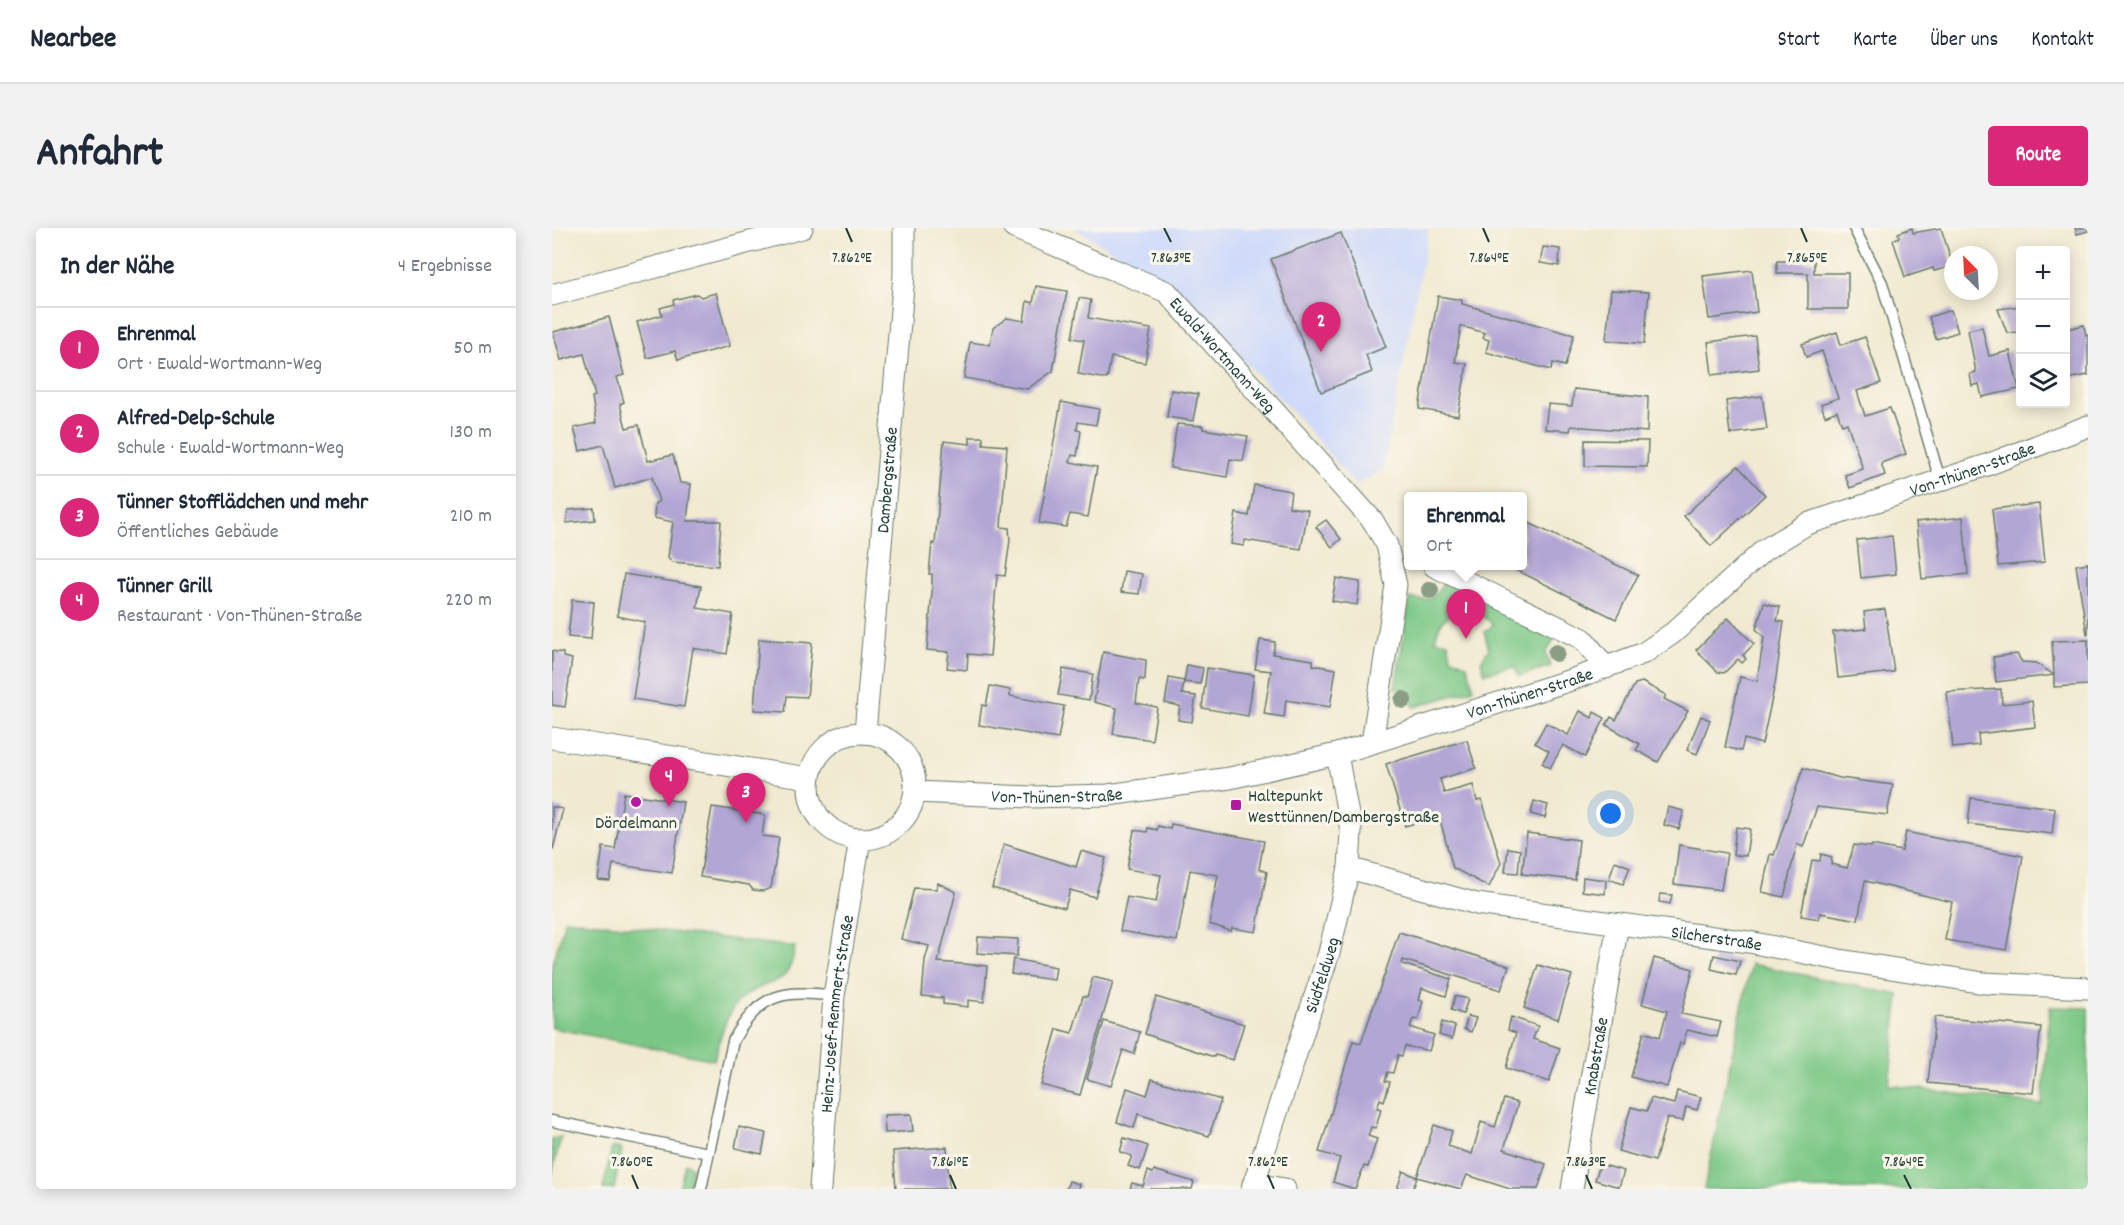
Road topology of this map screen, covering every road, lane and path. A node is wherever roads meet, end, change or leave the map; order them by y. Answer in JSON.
{"nodes":[{"id":1,"x":802,"y":228,"type":"edge"},
{"id":2,"x":904,"y":228,"type":"edge"},
{"id":3,"x":1014,"y":228,"type":"edge"},
{"id":4,"x":1854,"y":228,"type":"edge"},
{"id":5,"x":552,"y":295,"type":"edge"},
{"id":6,"x":2088,"y":426,"type":"edge"},
{"id":7,"x":1940,"y":480,"type":"junction"},
{"id":8,"x":1387,"y":545,"type":"junction"},
{"id":9,"x":1404,"y":552,"type":"edge"},
{"id":10,"x":1442,"y":570,"type":"edge"},
{"id":11,"x":1606,"y":668,"type":"junction"},
{"id":12,"x":865,"y":732,"type":"junction"},
{"id":13,"x":552,"y":738,"type":"edge"},
{"id":14,"x":1372,"y":743,"type":"junction"},
{"id":15,"x":1337,"y":754,"type":"junction"},
{"id":16,"x":809,"y":778,"type":"junction"},
{"id":17,"x":915,"y":792,"type":"junction"},
{"id":18,"x":860,"y":839,"type":"junction"},
{"id":19,"x":1349,"y":868,"type":"junction"},
{"id":20,"x":1618,"y":924,"type":"junction"},
{"id":21,"x":2088,"y":988,"type":"edge"},
{"id":22,"x":834,"y":996,"type":"junction"},
{"id":23,"x":552,"y":1121,"type":"edge"},
{"id":24,"x":708,"y":1153,"type":"junction"},
{"id":25,"x":1253,"y":1186,"type":"edge"},
{"id":26,"x":701,"y":1189,"type":"edge"},
{"id":27,"x":820,"y":1189,"type":"edge"},
{"id":28,"x":1285,"y":1189,"type":"edge"},
{"id":29,"x":1572,"y":1189,"type":"edge"}],
"edges":[{"from":1,"to":5,"type":"street"},
{"from":2,"to":12,"type":"street","name":"Dambergstraße"},
{"from":3,"to":8,"type":"street","name":"Ewald-Wortmann-Weg"},
{"from":4,"to":7,"type":"lane"},
{"from":6,"to":7,"type":"street","name":"Von-Thünen-Straße"},
{"from":7,"to":11,"type":"street","name":"Von-Thünen-Straße"},
{"from":8,"to":9,"type":"street"},
{"from":8,"to":14,"type":"street","name":"Ewald-Wortmann-Weg"},
{"from":10,"to":11,"type":"street"},
{"from":11,"to":14,"type":"street","name":"Von-Thünen-Straße"},
{"from":12,"to":16,"type":"street"},
{"from":12,"to":17,"type":"street"},
{"from":13,"to":16,"type":"street"},
{"from":14,"to":15,"type":"street","name":"Von-Thünen-Straße"},
{"from":15,"to":17,"type":"street","name":"Von-Thünen-Straße"},
{"from":15,"to":19,"type":"street","name":"Südfeldweg"},
{"from":16,"to":18,"type":"street"},
{"from":17,"to":18,"type":"street"},
{"from":18,"to":22,"type":"street","name":"Heinz-Josef-Remmert-Straße"},
{"from":19,"to":20,"type":"street","name":"Silcherstraße"},
{"from":19,"to":25,"type":"street","name":"Südfeldweg"},
{"from":20,"to":21,"type":"street","name":"Silcherstraße"},
{"from":20,"to":29,"type":"street","name":"Knabstraße"},
{"from":22,"to":24,"type":"lane"},
{"from":22,"to":27,"type":"street","name":"Heinz-Josef-Remmert-Straße"},
{"from":23,"to":24,"type":"lane"},
{"from":24,"to":26,"type":"lane"},
{"from":25,"to":28,"type":"street"}]}
